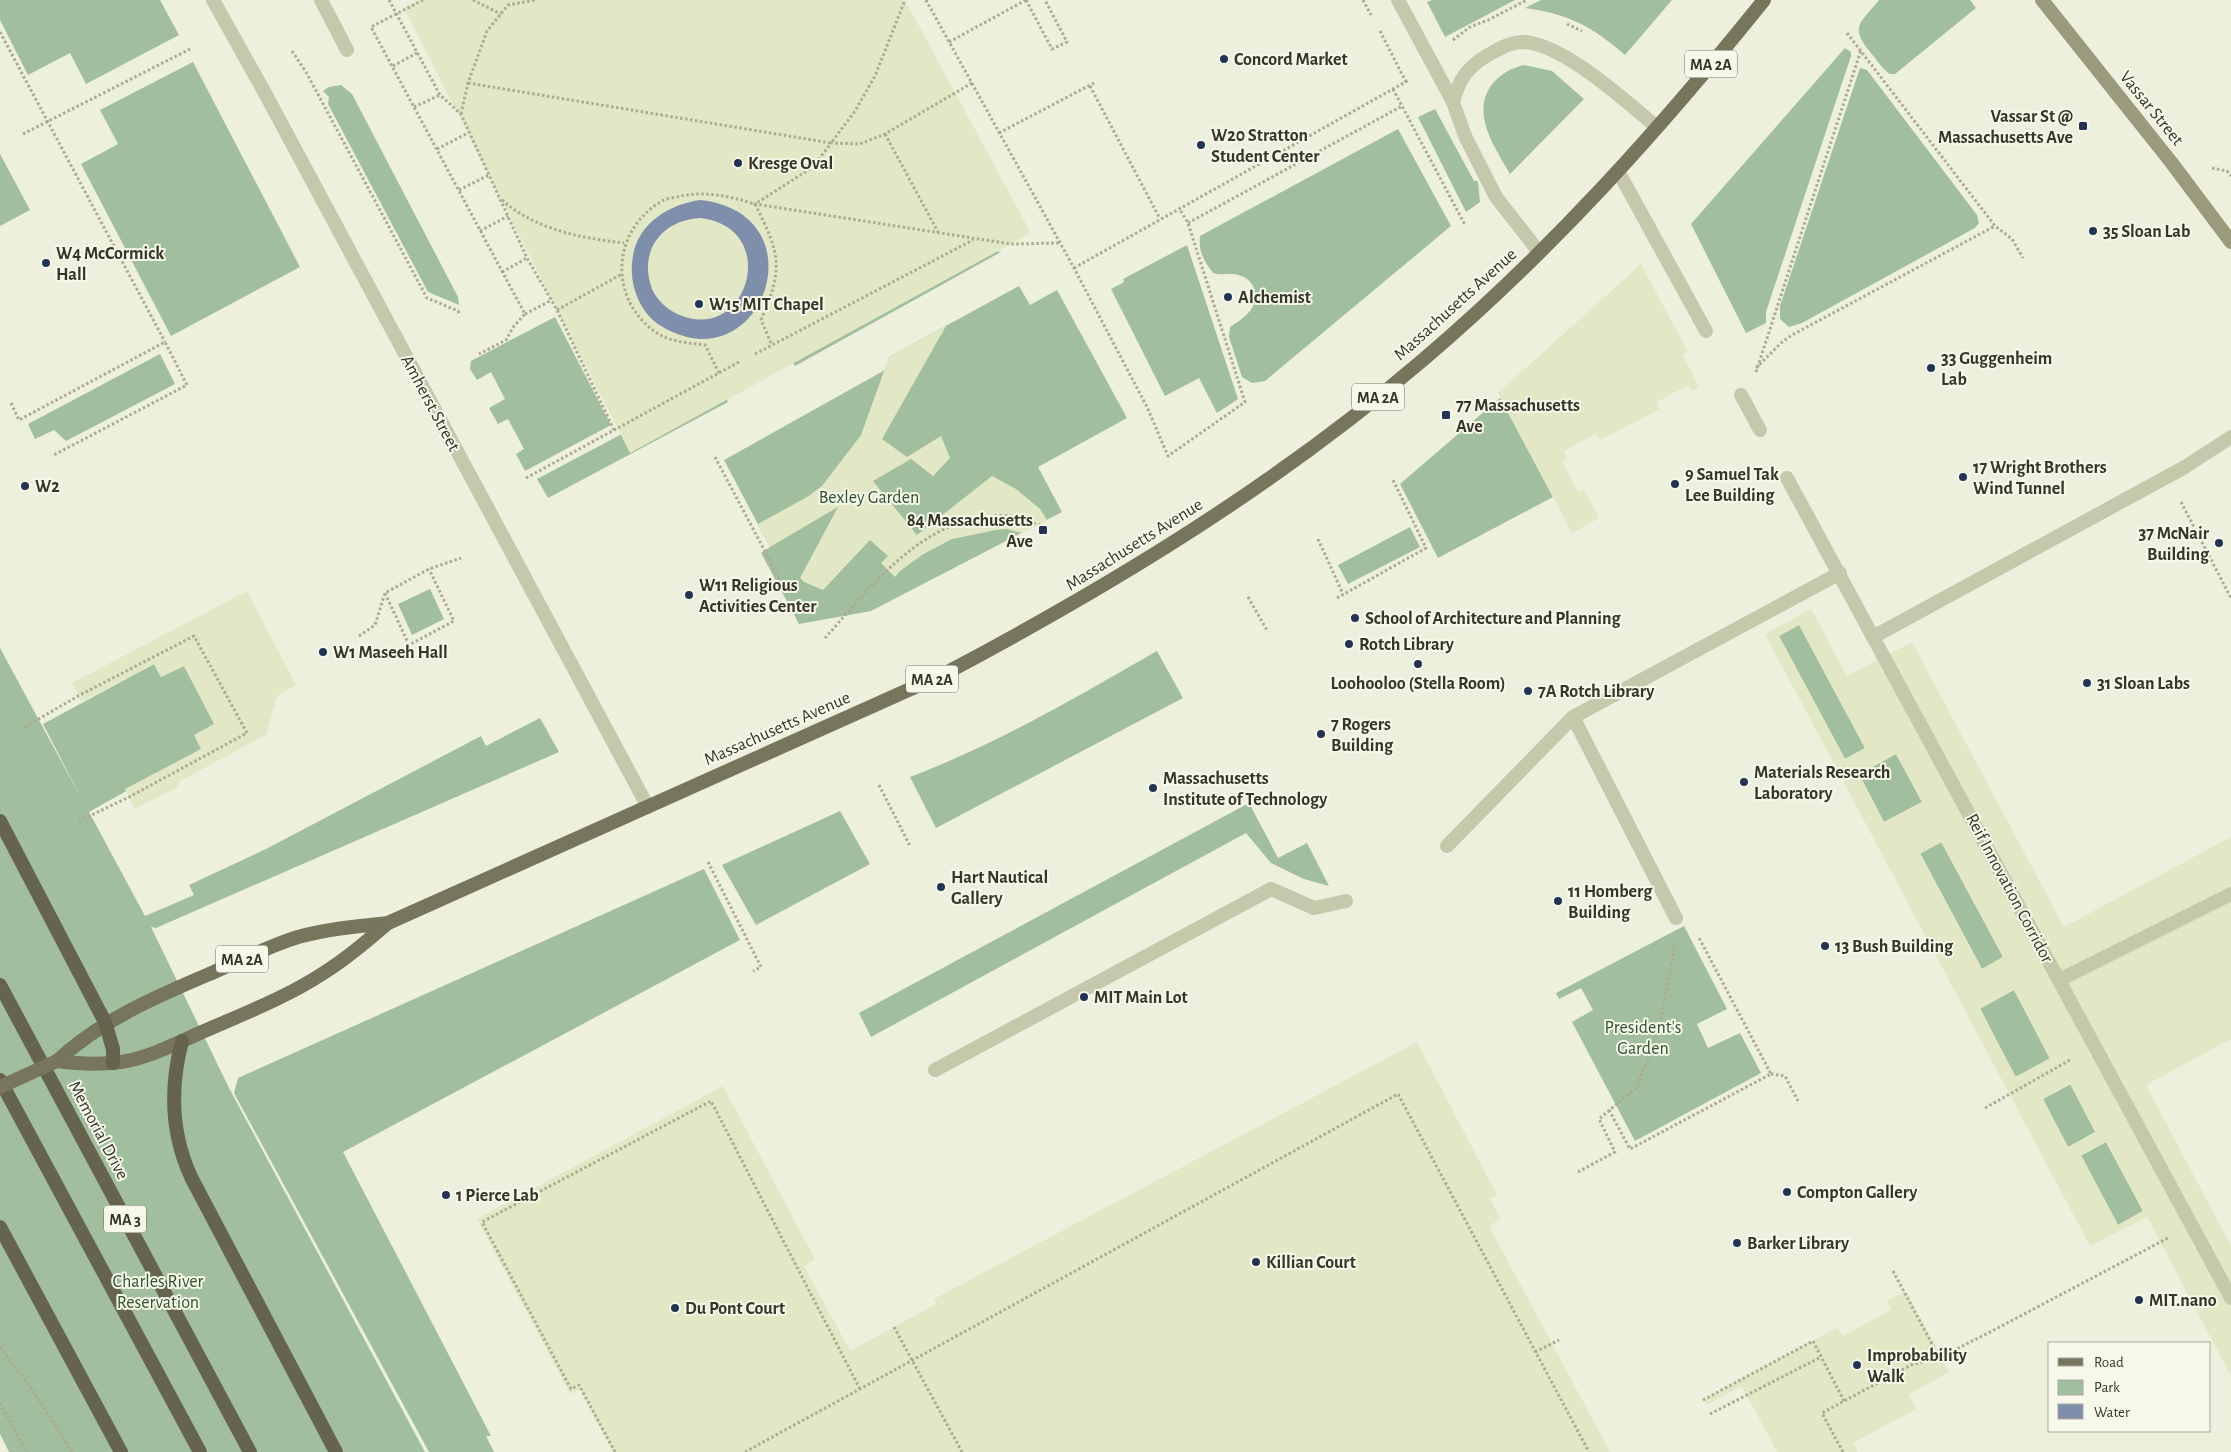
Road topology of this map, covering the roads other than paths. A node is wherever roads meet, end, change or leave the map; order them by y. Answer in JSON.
{"nodes":[{"id":1,"x":213,"y":0,"type":"edge"},
{"id":2,"x":320,"y":0,"type":"edge"},
{"id":3,"x":1398,"y":0,"type":"edge"},
{"id":4,"x":1764,"y":0,"type":"edge"},
{"id":5,"x":2042,"y":0,"type":"edge"},
{"id":6,"x":347,"y":50,"type":"dead end"},
{"id":7,"x":1453,"y":102,"type":"junction"},
{"id":8,"x":1657,"y":127,"type":"junction"},
{"id":9,"x":1618,"y":171,"type":"junction"},
{"id":10,"x":2231,"y":242,"type":"edge"},
{"id":11,"x":1539,"y":252,"type":"junction"},
{"id":12,"x":1706,"y":331,"type":"dead end"},
{"id":13,"x":1741,"y":396,"type":"dead end"},
{"id":14,"x":1760,"y":430,"type":"dead end"},
{"id":15,"x":2231,"y":437,"type":"edge"},
{"id":16,"x":1787,"y":478,"type":"dead end"},
{"id":17,"x":1840,"y":573,"type":"junction"},
{"id":18,"x":1873,"y":636,"type":"junction"},
{"id":19,"x":1573,"y":717,"type":"junction"},
{"id":20,"x":648,"y":807,"type":"junction"},
{"id":21,"x":0,"y":821,"type":"edge"},
{"id":22,"x":1447,"y":846,"type":"dead end"},
{"id":23,"x":2231,"y":894,"type":"edge"},
{"id":24,"x":1346,"y":901,"type":"dead end"},
{"id":25,"x":1676,"y":918,"type":"road end"},
{"id":26,"x":388,"y":922,"type":"junction"},
{"id":27,"x":2059,"y":980,"type":"junction"},
{"id":28,"x":0,"y":985,"type":"edge"},
{"id":29,"x":105,"y":1022,"type":"junction"},
{"id":30,"x":182,"y":1040,"type":"junction"},
{"id":31,"x":57,"y":1061,"type":"junction"},
{"id":32,"x":113,"y":1063,"type":"junction"},
{"id":33,"x":934,"y":1070,"type":"dead end"},
{"id":34,"x":0,"y":1080,"type":"edge"},
{"id":35,"x":0,"y":1086,"type":"edge"},
{"id":36,"x":0,"y":1227,"type":"edge"},
{"id":37,"x":2231,"y":1298,"type":"edge"},
{"id":38,"x":121,"y":1452,"type":"edge"},
{"id":39,"x":200,"y":1452,"type":"edge"},
{"id":40,"x":250,"y":1452,"type":"edge"},
{"id":41,"x":336,"y":1452,"type":"edge"}],
"edges":[{"from":1,"to":20,"type":"street","name":"Amherst Street"},
{"from":2,"to":6,"type":"street"},
{"from":3,"to":7,"type":"street"},
{"from":4,"to":8,"type":"main road","name":"Massachusetts Avenue","number":"MA 2A"},
{"from":5,"to":10,"type":"main road","name":"Vassar Street"},
{"from":7,"to":8,"type":"street"},
{"from":7,"to":11,"type":"street"},
{"from":8,"to":9,"type":"main road","name":"Massachusetts Avenue","number":"MA 2A"},
{"from":9,"to":11,"type":"main road","name":"Massachusetts Avenue","number":"MA 2A"},
{"from":9,"to":12,"type":"street"},
{"from":11,"to":20,"type":"main road","name":"Massachusetts Avenue","number":"MA 2A"},
{"from":13,"to":14,"type":"street"},
{"from":15,"to":18,"type":"street"},
{"from":16,"to":17,"type":"street","name":"Reif Innovation Corridor"},
{"from":17,"to":18,"type":"street","name":"Reif Innovation Corridor"},
{"from":17,"to":19,"type":"street"},
{"from":18,"to":27,"type":"street","name":"Reif Innovation Corridor"},
{"from":19,"to":22,"type":"street"},
{"from":19,"to":25,"type":"street"},
{"from":20,"to":26,"type":"main road","name":"Massachusetts Avenue","number":"MA 2A"},
{"from":21,"to":29,"type":"highway"},
{"from":23,"to":27,"type":"street"},
{"from":24,"to":33,"type":"street"},
{"from":26,"to":29,"type":"main road","name":"Massachusetts Avenue","number":"MA 2A"},
{"from":26,"to":30,"type":"main road","name":"Massachusetts Avenue","number":"MA 2A"},
{"from":27,"to":37,"type":"street","name":"Reif Innovation Corridor"},
{"from":28,"to":40,"type":"highway","name":"Memorial Drive","number":"MA 3"},
{"from":29,"to":31,"type":"main road","name":"Massachusetts Avenue","number":"MA 2A"},
{"from":29,"to":32,"type":"highway"},
{"from":30,"to":32,"type":"main road","name":"Massachusetts Avenue","number":"MA 2A"},
{"from":30,"to":41,"type":"highway"},
{"from":31,"to":32,"type":"main road","name":"Massachusetts Avenue","number":"MA 2A"},
{"from":31,"to":35,"type":"main road","name":"Massachusetts Avenue","number":"MA 2A","bridge":true},
{"from":34,"to":39,"type":"highway","number":"MA 3"},
{"from":36,"to":38,"type":"highway"}]}
